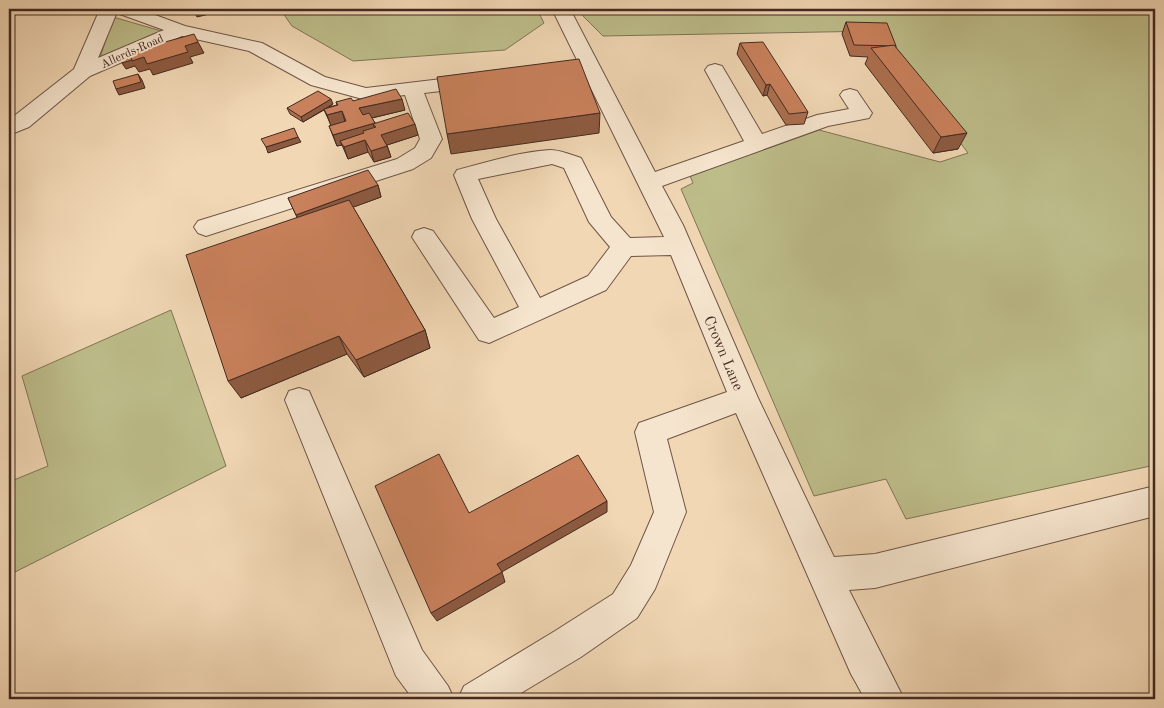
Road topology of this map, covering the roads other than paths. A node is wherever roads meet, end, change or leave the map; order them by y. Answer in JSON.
{"nodes":[{"id":1,"x":109,"y":9,"type":"edge"},
{"id":2,"x":123,"y":9,"type":"edge"},
{"id":3,"x":560,"y":9,"type":"edge"},
{"id":4,"x":180,"y":30,"type":"junction"},
{"id":5,"x":715,"y":70,"type":"dead end"},
{"id":6,"x":83,"y":72,"type":"junction"},
{"id":7,"x":498,"y":78,"type":"edge"},
{"id":8,"x":412,"y":88,"type":"junction"},
{"id":9,"x":850,"y":95,"type":"dead end"},
{"id":10,"x":9,"y":128,"type":"edge"},
{"id":11,"x":757,"y":144,"type":"junction"},
{"id":12,"x":649,"y":182,"type":"junction"},
{"id":13,"x":206,"y":227,"type":"dead end"},
{"id":14,"x":424,"y":237,"type":"dead end"},
{"id":15,"x":678,"y":246,"type":"junction"},
{"id":16,"x":624,"y":247,"type":"junction"},
{"id":17,"x":535,"y":312,"type":"junction"},
{"id":18,"x":744,"y":398,"type":"junction"},
{"id":19,"x":299,"y":400,"type":"dead end"},
{"id":20,"x":1155,"y":501,"type":"edge"},
{"id":21,"x":825,"y":575,"type":"junction"},
{"id":22,"x":435,"y":699,"type":"edge"},
{"id":23,"x":477,"y":699,"type":"edge"},
{"id":24,"x":885,"y":699,"type":"edge"}],
"edges":[{"from":1,"to":6,"type":"street","name":"Allerds Road"},
{"from":2,"to":4,"type":"street"},
{"from":3,"to":12,"type":"street","name":"Crown Lane"},
{"from":4,"to":6,"type":"street","name":"Allerds Road"},
{"from":4,"to":8,"type":"street"},
{"from":5,"to":11,"type":"street"},
{"from":6,"to":10,"type":"street","name":"Allerds Road"},
{"from":7,"to":8,"type":"street"},
{"from":8,"to":13,"type":"street"},
{"from":9,"to":11,"type":"street"},
{"from":11,"to":12,"type":"street"},
{"from":12,"to":15,"type":"street","name":"Crown Lane"},
{"from":14,"to":17,"type":"street"},
{"from":15,"to":16,"type":"street"},
{"from":15,"to":18,"type":"street","name":"Crown Lane"},
{"from":16,"to":17,"type":"street"},
{"from":16,"to":17,"type":"street"},
{"from":18,"to":21,"type":"street","name":"Crown Lane"},
{"from":18,"to":23,"type":"street"},
{"from":19,"to":22,"type":"street"},
{"from":20,"to":21,"type":"street"},
{"from":21,"to":24,"type":"street","name":"Crown Lane"}]}
